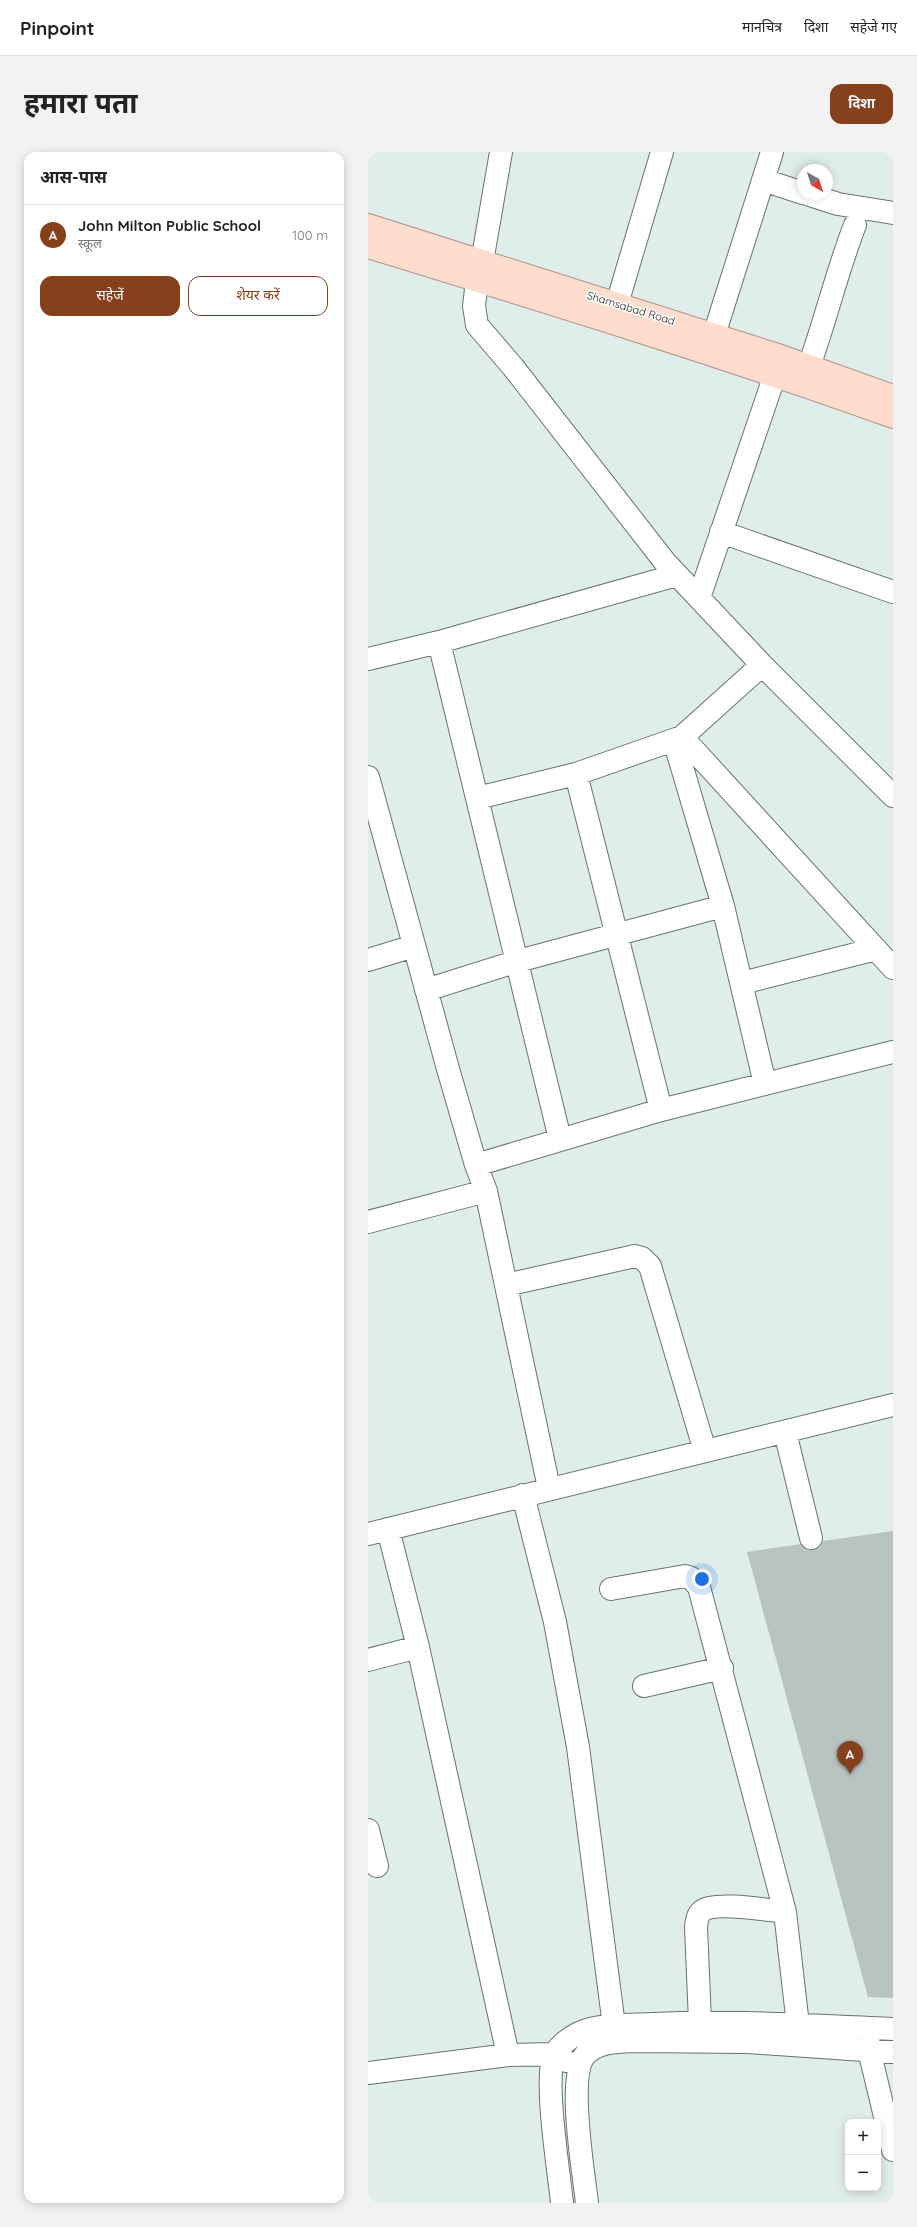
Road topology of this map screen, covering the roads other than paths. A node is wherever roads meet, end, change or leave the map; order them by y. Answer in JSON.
{"nodes":[{"id":1,"x":501,"y":152,"type":"edge"},
{"id":2,"x":662,"y":152,"type":"edge"},
{"id":3,"x":772,"y":152,"type":"edge"},
{"id":4,"x":763,"y":180,"type":"junction"},
{"id":5,"x":797,"y":191,"type":"edge"},
{"id":6,"x":826,"y":200,"type":"edge"},
{"id":7,"x":893,"y":213,"type":"edge"},
{"id":8,"x":854,"y":224,"type":"dead end"},
{"id":9,"x":368,"y":225,"type":"edge"},
{"id":10,"x":368,"y":247,"type":"edge"},
{"id":11,"x":480,"y":271,"type":"junction"},
{"id":12,"x":617,"y":304,"type":"junction"},
{"id":13,"x":714,"y":335,"type":"junction"},
{"id":14,"x":781,"y":356,"type":"junction"},
{"id":15,"x":809,"y":366,"type":"junction"},
{"id":16,"x":775,"y":377,"type":"junction"},
{"id":17,"x":893,"y":396,"type":"edge"},
{"id":18,"x":893,"y":417,"type":"edge"},
{"id":19,"x":721,"y":532,"type":"junction"},
{"id":20,"x":677,"y":574,"type":"junction"},
{"id":21,"x":893,"y":592,"type":"edge"},
{"id":22,"x":699,"y":598,"type":"junction"},
{"id":23,"x":439,"y":642,"type":"junction"},
{"id":24,"x":368,"y":659,"type":"edge"},
{"id":25,"x":762,"y":665,"type":"junction"},
{"id":26,"x":678,"y":739,"type":"junction"},
{"id":27,"x":576,"y":774,"type":"junction"},
{"id":28,"x":368,"y":777,"type":"edge"},
{"id":29,"x":893,"y":796,"type":"edge"},
{"id":30,"x":477,"y":798,"type":"junction"},
{"id":31,"x":723,"y":906,"type":"junction"},
{"id":32,"x":618,"y":935,"type":"junction"},
{"id":33,"x":414,"y":946,"type":"junction"},
{"id":34,"x":876,"y":949,"type":"junction"},
{"id":35,"x":368,"y":960,"type":"edge"},
{"id":36,"x":518,"y":961,"type":"junction"},
{"id":37,"x":893,"y":968,"type":"edge"},
{"id":38,"x":742,"y":982,"type":"junction"},
{"id":39,"x":426,"y":990,"type":"junction"},
{"id":40,"x":893,"y":1052,"type":"edge"},
{"id":41,"x":765,"y":1084,"type":"junction"},
{"id":42,"x":661,"y":1110,"type":"junction"},
{"id":43,"x":560,"y":1139,"type":"junction"},
{"id":44,"x":476,"y":1165,"type":"junction"},
{"id":45,"x":486,"y":1190,"type":"junction"},
{"id":46,"x":368,"y":1222,"type":"edge"},
{"id":47,"x":506,"y":1285,"type":"junction"},
{"id":48,"x":893,"y":1407,"type":"edge"},
{"id":49,"x":785,"y":1432,"type":"junction"},
{"id":50,"x":704,"y":1451,"type":"junction"},
{"id":51,"x":549,"y":1488,"type":"junction"},
{"id":52,"x":523,"y":1495,"type":"junction"},
{"id":53,"x":378,"y":1531,"type":"edge"},
{"id":54,"x":812,"y":1538,"type":"dead end"},
{"id":55,"x":612,"y":1589,"type":"dead end"},
{"id":56,"x":418,"y":1647,"type":"junction"},
{"id":57,"x":368,"y":1660,"type":"edge"},
{"id":58,"x":722,"y":1668,"type":"junction"},
{"id":59,"x":644,"y":1686,"type":"dead end"},
{"id":60,"x":368,"y":1830,"type":"edge"},
{"id":61,"x":377,"y":1866,"type":"dead end"},
{"id":62,"x":785,"y":1912,"type":"junction"},
{"id":63,"x":700,"y":2022,"type":"junction"},
{"id":64,"x":798,"y":2025,"type":"junction"},
{"id":65,"x":614,"y":2026,"type":"junction"},
{"id":66,"x":868,"y":2028,"type":"junction"},
{"id":67,"x":893,"y":2029,"type":"edge"},
{"id":68,"x":869,"y":2050,"type":"junction"},
{"id":69,"x":893,"y":2052,"type":"edge"},
{"id":70,"x":555,"y":2054,"type":"junction"},
{"id":71,"x":508,"y":2055,"type":"junction"},
{"id":72,"x":578,"y":2068,"type":"junction"},
{"id":73,"x":368,"y":2073,"type":"edge"},
{"id":74,"x":893,"y":2150,"type":"edge"},
{"id":75,"x":562,"y":2203,"type":"edge"},
{"id":76,"x":587,"y":2203,"type":"edge"}],
"edges":[{"from":1,"to":11,"type":"street"},
{"from":2,"to":12,"type":"street"},
{"from":3,"to":4,"type":"street"},
{"from":4,"to":5,"type":"street"},
{"from":4,"to":13,"type":"street"},
{"from":6,"to":7,"type":"street"},
{"from":8,"to":15,"type":"street"},
{"from":9,"to":11,"type":"main road","name":"Shamsabad Road"},
{"from":10,"to":11,"type":"main road","name":"Shamsabad Road"},
{"from":11,"to":12,"type":"main road","name":"Shamsabad Road"},
{"from":11,"to":16,"type":"main road","name":"Shamsabad Road"},
{"from":11,"to":20,"type":"street"},
{"from":12,"to":13,"type":"main road","name":"Shamsabad Road"},
{"from":13,"to":14,"type":"main road","name":"Shamsabad Road"},
{"from":14,"to":15,"type":"main road","name":"Shamsabad Road"},
{"from":14,"to":16,"type":"street"},
{"from":15,"to":17,"type":"main road","name":"Shamsabad Road"},
{"from":16,"to":18,"type":"main road","name":"Shamsabad Road"},
{"from":16,"to":19,"type":"street"},
{"from":19,"to":21,"type":"street"},
{"from":19,"to":22,"type":"street"},
{"from":20,"to":22,"type":"street"},
{"from":20,"to":23,"type":"street"},
{"from":22,"to":25,"type":"street"},
{"from":23,"to":24,"type":"street"},
{"from":23,"to":30,"type":"street"},
{"from":25,"to":26,"type":"street"},
{"from":25,"to":29,"type":"street"},
{"from":26,"to":27,"type":"street"},
{"from":26,"to":31,"type":"street"},
{"from":26,"to":34,"type":"street"},
{"from":27,"to":30,"type":"street"},
{"from":27,"to":32,"type":"street"},
{"from":28,"to":33,"type":"street"},
{"from":30,"to":36,"type":"street"},
{"from":31,"to":32,"type":"street"},
{"from":31,"to":38,"type":"street"},
{"from":32,"to":36,"type":"street"},
{"from":32,"to":42,"type":"street"},
{"from":33,"to":35,"type":"street"},
{"from":33,"to":39,"type":"street"},
{"from":34,"to":37,"type":"street"},
{"from":34,"to":38,"type":"street"},
{"from":36,"to":39,"type":"street"},
{"from":36,"to":43,"type":"street"},
{"from":38,"to":41,"type":"street"},
{"from":39,"to":44,"type":"street"},
{"from":40,"to":41,"type":"street"},
{"from":41,"to":42,"type":"street"},
{"from":42,"to":43,"type":"street"},
{"from":43,"to":44,"type":"street"},
{"from":44,"to":45,"type":"street"},
{"from":45,"to":46,"type":"street"},
{"from":45,"to":47,"type":"street"},
{"from":47,"to":50,"type":"street"},
{"from":47,"to":51,"type":"street"},
{"from":48,"to":49,"type":"street"},
{"from":49,"to":50,"type":"street"},
{"from":49,"to":54,"type":"street"},
{"from":50,"to":51,"type":"street"},
{"from":51,"to":52,"type":"street"},
{"from":52,"to":53,"type":"street"},
{"from":52,"to":65,"type":"street"},
{"from":53,"to":56,"type":"street"},
{"from":55,"to":58,"type":"street"},
{"from":56,"to":57,"type":"street"},
{"from":56,"to":71,"type":"street"},
{"from":58,"to":59,"type":"street"},
{"from":58,"to":62,"type":"street"},
{"from":60,"to":61,"type":"street"},
{"from":62,"to":63,"type":"street"},
{"from":62,"to":64,"type":"street"},
{"from":63,"to":64,"type":"street"},
{"from":63,"to":65,"type":"street"},
{"from":64,"to":66,"type":"street"},
{"from":65,"to":70,"type":"street"},
{"from":66,"to":67,"type":"street"},
{"from":66,"to":68,"type":"street"},
{"from":68,"to":69,"type":"street"},
{"from":68,"to":72,"type":"street"},
{"from":68,"to":74,"type":"street"},
{"from":70,"to":71,"type":"street"},
{"from":70,"to":72,"type":"street"},
{"from":70,"to":75,"type":"street"},
{"from":71,"to":73,"type":"street"},
{"from":72,"to":76,"type":"street"}]}
